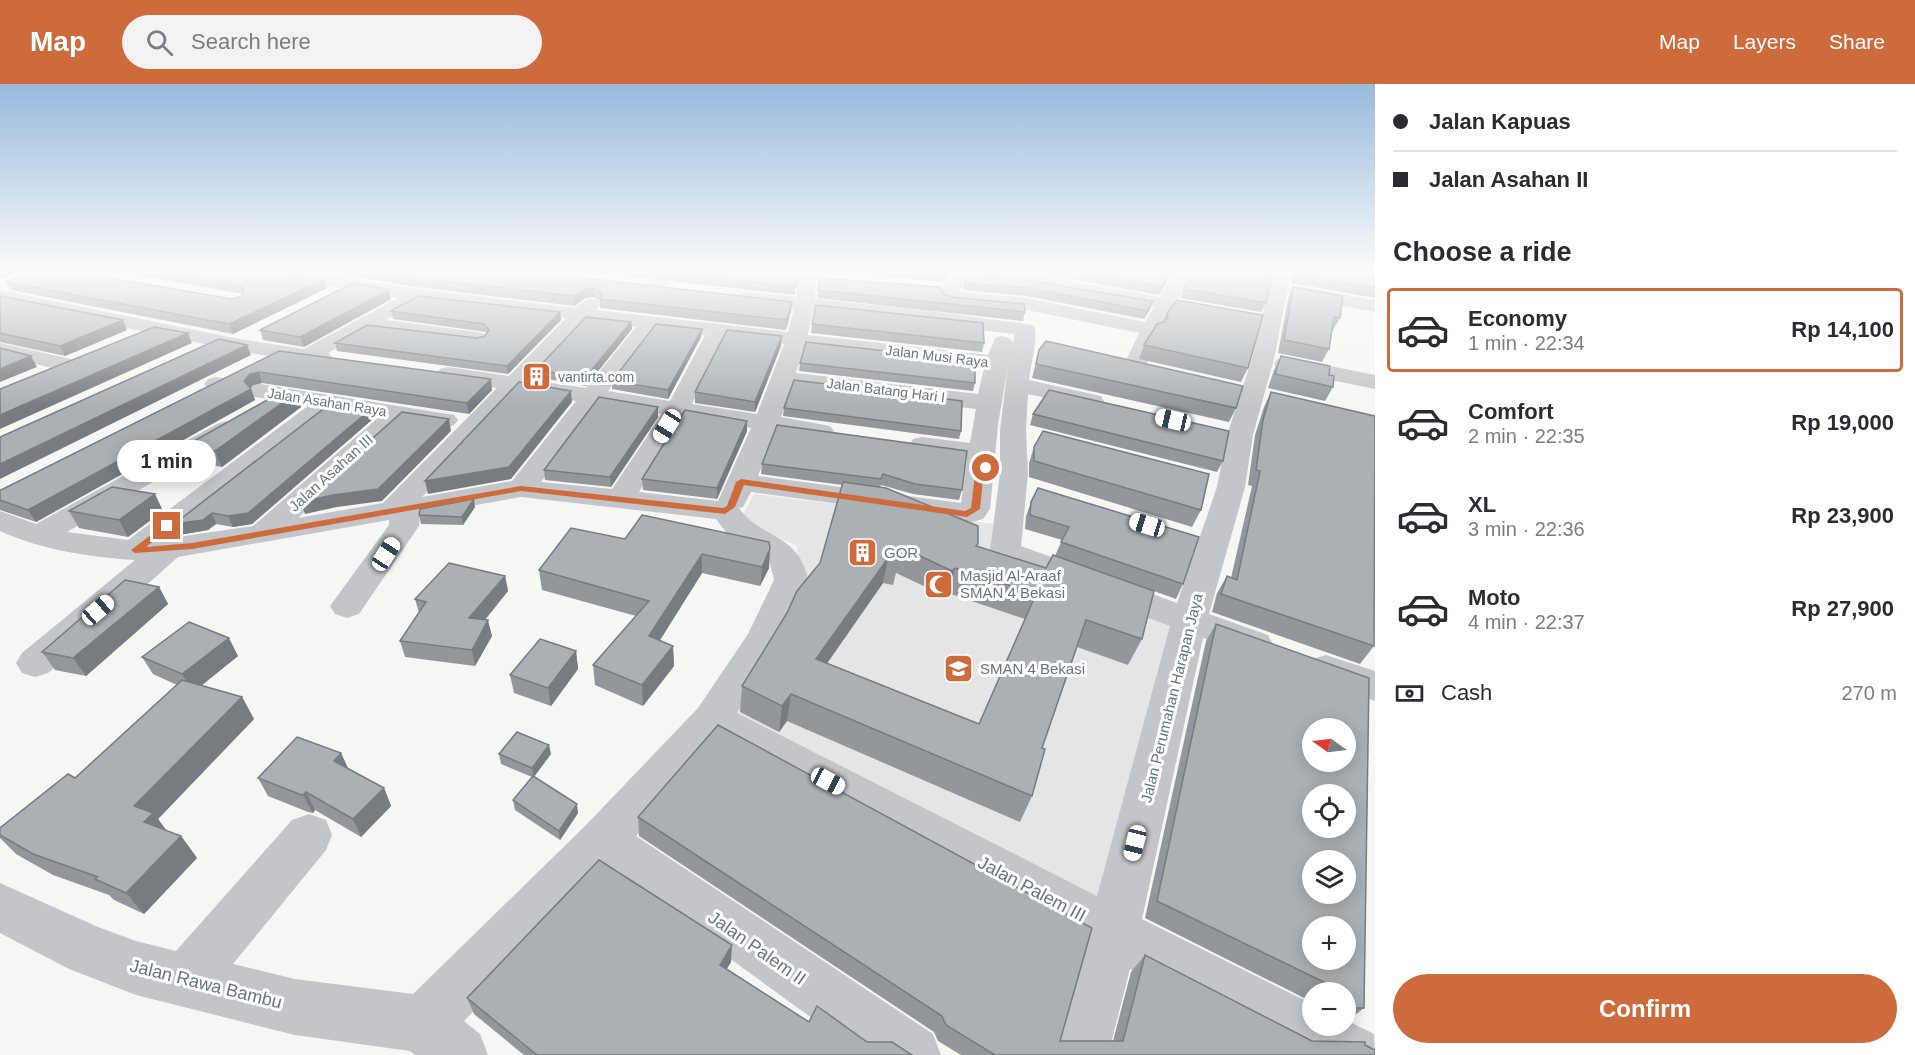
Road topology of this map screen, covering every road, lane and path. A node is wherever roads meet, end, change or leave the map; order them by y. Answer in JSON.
{"nodes":[{"id":1,"x":96,"y":316,"type":"edge"},
{"id":2,"x":373,"y":316,"type":"edge"},
{"id":3,"x":503,"y":316,"type":"edge"},
{"id":4,"x":579,"y":316,"type":"edge"},
{"id":5,"x":601,"y":316,"type":"edge"},
{"id":6,"x":802,"y":316,"type":"edge"},
{"id":7,"x":927,"y":316,"type":"edge"},
{"id":8,"x":1088,"y":316,"type":"edge"},
{"id":9,"x":1158,"y":316,"type":"edge"},
{"id":10,"x":1263,"y":316,"type":"edge"},
{"id":11,"x":198,"y":318,"type":"edge"},
{"id":12,"x":650,"y":322,"type":"junction"},
{"id":13,"x":364,"y":323,"type":"junction"},
{"id":14,"x":1006,"y":325,"type":"junction"},
{"id":15,"x":266,"y":328,"type":"edge"},
{"id":16,"x":162,"y":329,"type":"junction"},
{"id":17,"x":719,"y":329,"type":"junction"},
{"id":18,"x":1151,"y":329,"type":"junction"},
{"id":19,"x":478,"y":338,"type":"junction"},
{"id":20,"x":795,"y":339,"type":"junction"},
{"id":21,"x":126,"y":340,"type":"edge"},
{"id":22,"x":227,"y":343,"type":"junction"},
{"id":23,"x":0,"y":349,"type":"edge"},
{"id":24,"x":279,"y":352,"type":"junction"},
{"id":25,"x":188,"y":355,"type":"edge"},
{"id":26,"x":307,"y":356,"type":"junction"},
{"id":27,"x":1263,"y":359,"type":"junction"},
{"id":28,"x":343,"y":360,"type":"edge"},
{"id":29,"x":996,"y":363,"type":"junction"},
{"id":30,"x":1134,"y":367,"type":"edge"},
{"id":31,"x":38,"y":377,"type":"edge"},
{"id":32,"x":782,"y":378,"type":"junction"},
{"id":33,"x":1375,"y":382,"type":"edge"},
{"id":34,"x":513,"y":383,"type":"junction"},
{"id":35,"x":1017,"y":384,"type":"junction"},
{"id":36,"x":285,"y":395,"type":"junction"},
{"id":37,"x":592,"y":396,"type":"junction"},
{"id":38,"x":328,"y":402,"type":"junction"},
{"id":39,"x":990,"y":403,"type":"junction"},
{"id":40,"x":1118,"y":407,"type":"edge"},
{"id":41,"x":677,"y":410,"type":"junction"},
{"id":42,"x":398,"y":413,"type":"junction"},
{"id":43,"x":474,"y":424,"type":"junction"},
{"id":44,"x":764,"y":424,"type":"junction"},
{"id":45,"x":844,"y":435,"type":"edge"},
{"id":46,"x":901,"y":442,"type":"edge"},
{"id":47,"x":1002,"y":472,"type":"junction"},
{"id":48,"x":741,"y":482,"type":"junction"},
{"id":49,"x":521,"y":488,"type":"junction"},
{"id":50,"x":621,"y":498,"type":"junction"},
{"id":51,"x":399,"y":509,"type":"junction"},
{"id":52,"x":725,"y":511,"type":"junction"},
{"id":53,"x":0,"y":520,"type":"edge"},
{"id":54,"x":263,"y":533,"type":"junction"},
{"id":55,"x":37,"y":536,"type":"junction"},
{"id":56,"x":152,"y":549,"type":"junction"},
{"id":57,"x":347,"y":606,"type":"dead end"},
{"id":58,"x":1189,"y":620,"type":"junction"},
{"id":59,"x":34,"y":663,"type":"dead end"},
{"id":60,"x":1375,"y":686,"type":"edge"},
{"id":61,"x":712,"y":719,"type":"junction"},
{"id":62,"x":309,"y":835,"type":"dead end"},
{"id":63,"x":603,"y":840,"type":"junction"},
{"id":64,"x":0,"y":907,"type":"edge"},
{"id":65,"x":1113,"y":932,"type":"junction"},
{"id":66,"x":186,"y":981,"type":"junction"},
{"id":67,"x":441,"y":1040,"type":"edge"},
{"id":68,"x":912,"y":1055,"type":"edge"},
{"id":69,"x":1079,"y":1055,"type":"edge"},
{"id":70,"x":1353,"y":1055,"type":"edge"}],
"edges":[{"from":1,"to":16,"type":"street"},
{"from":2,"to":13,"type":"street"},
{"from":3,"to":19,"type":"street"},
{"from":4,"to":34,"type":"street"},
{"from":5,"to":12,"type":"street","name":"Jalan Musi Raya"},
{"from":6,"to":20,"type":"street"},
{"from":7,"to":14,"type":"street"},
{"from":8,"to":18,"type":"street"},
{"from":9,"to":18,"type":"street"},
{"from":10,"to":27,"type":"street","name":"Jalan Perumahan Harapan Jaya"},
{"from":11,"to":16,"type":"street"},
{"from":12,"to":17,"type":"street","name":"Jalan Musi Raya"},
{"from":12,"to":37,"type":"street"},
{"from":13,"to":19,"type":"street"},
{"from":13,"to":26,"type":"street"},
{"from":14,"to":29,"type":"street"},
{"from":14,"to":35,"type":"street"},
{"from":15,"to":22,"type":"street"},
{"from":16,"to":21,"type":"street"},
{"from":16,"to":22,"type":"street"},
{"from":17,"to":20,"type":"street","name":"Jalan Musi Raya"},
{"from":17,"to":41,"type":"street"},
{"from":18,"to":30,"type":"street"},
{"from":19,"to":34,"type":"street"},
{"from":20,"to":29,"type":"street","name":"Jalan Musi Raya"},
{"from":20,"to":32,"type":"street"},
{"from":22,"to":24,"type":"street"},
{"from":22,"to":25,"type":"street"},
{"from":23,"to":31,"type":"street"},
{"from":24,"to":26,"type":"street"},
{"from":24,"to":36,"type":"street","name":"Jalan Asahan Raya"},
{"from":26,"to":28,"type":"street"},
{"from":27,"to":33,"type":"street"},
{"from":27,"to":58,"type":"street","name":"Jalan Perumahan Harapan Jaya"},
{"from":29,"to":39,"type":"street"},
{"from":32,"to":39,"type":"street","name":"Jalan Batang Hari I"},
{"from":32,"to":44,"type":"street"},
{"from":34,"to":37,"type":"street"},
{"from":34,"to":43,"type":"street"},
{"from":35,"to":40,"type":"street"},
{"from":35,"to":47,"type":"street"},
{"from":36,"to":38,"type":"street","name":"Jalan Asahan Raya"},
{"from":36,"to":55,"type":"street"},
{"from":37,"to":41,"type":"street"},
{"from":37,"to":49,"type":"street"},
{"from":38,"to":42,"type":"street","name":"Jalan Asahan Raya"},
{"from":38,"to":56,"type":"street"},
{"from":39,"to":47,"type":"street"},
{"from":41,"to":44,"type":"street"},
{"from":41,"to":50,"type":"street"},
{"from":42,"to":43,"type":"street","name":"Jalan Asahan Raya"},
{"from":42,"to":54,"type":"street","name":"Jalan Asahan III"},
{"from":43,"to":51,"type":"street"},
{"from":44,"to":45,"type":"street"},
{"from":44,"to":48,"type":"street"},
{"from":46,"to":47,"type":"street"},
{"from":47,"to":48,"type":"street"},
{"from":47,"to":58,"type":"street"},
{"from":48,"to":52,"type":"street"},
{"from":49,"to":50,"type":"street"},
{"from":49,"to":51,"type":"street"},
{"from":50,"to":52,"type":"street"},
{"from":51,"to":54,"type":"street"},
{"from":51,"to":57,"type":"street"},
{"from":52,"to":61,"type":"street"},
{"from":53,"to":55,"type":"street"},
{"from":54,"to":56,"type":"street"},
{"from":55,"to":56,"type":"street"},
{"from":56,"to":59,"type":"street"},
{"from":58,"to":60,"type":"street"},
{"from":58,"to":65,"type":"street","name":"Jalan Perumahan Harapan Jaya"},
{"from":61,"to":63,"type":"street"},
{"from":61,"to":65,"type":"street","name":"Jalan Palem III"},
{"from":62,"to":66,"type":"street"},
{"from":63,"to":67,"type":"street"},
{"from":63,"to":68,"type":"street","name":"Jalan Palem II"},
{"from":64,"to":66,"type":"street","name":"Jalan Rawa Bambu"},
{"from":65,"to":69,"type":"street","name":"Jalan Perumahan Harapan Jaya"},
{"from":65,"to":70,"type":"street","name":"Jalan Palem III"},
{"from":66,"to":67,"type":"street","name":"Jalan Rawa Bambu"}]}
